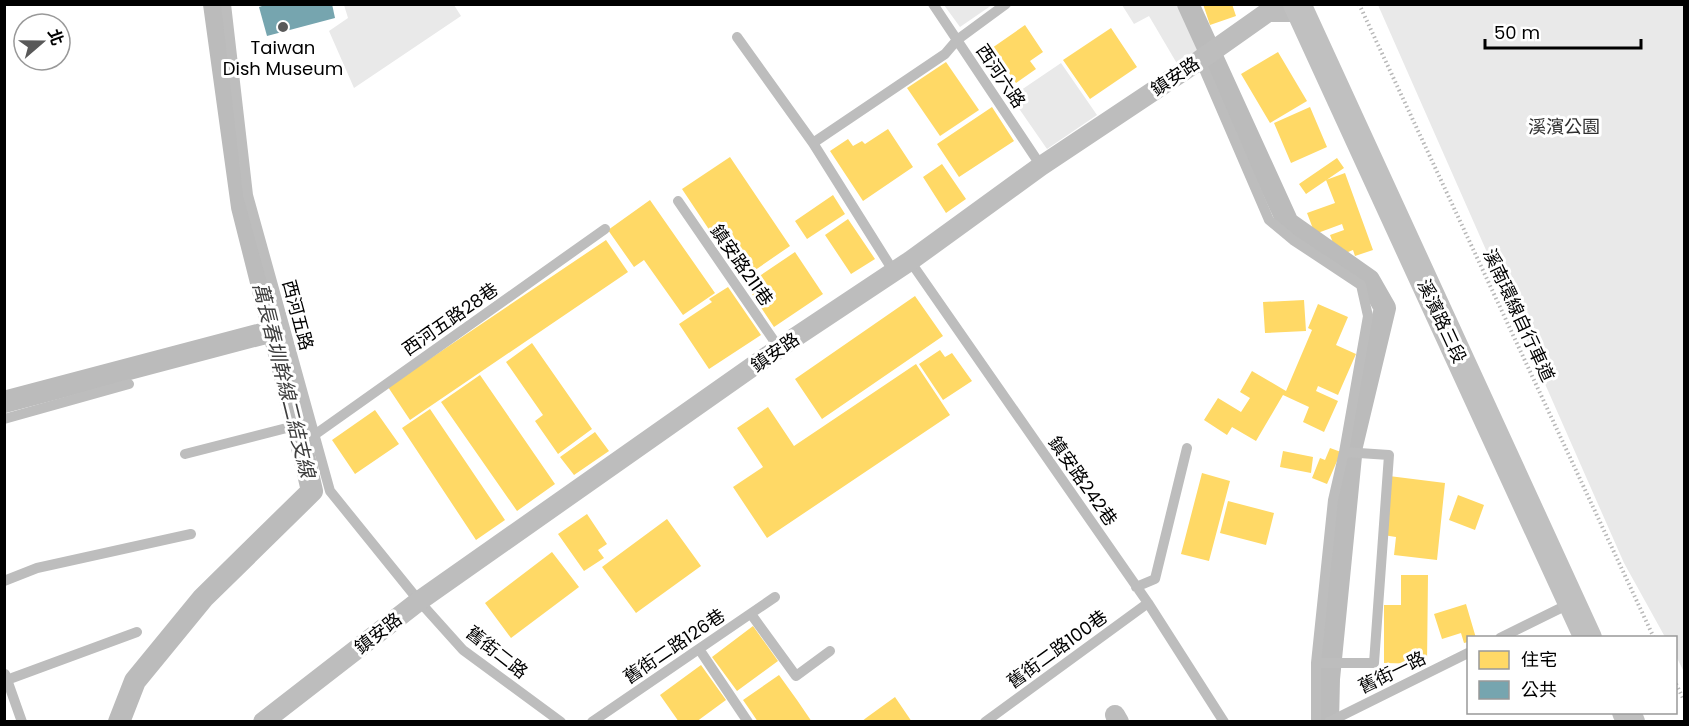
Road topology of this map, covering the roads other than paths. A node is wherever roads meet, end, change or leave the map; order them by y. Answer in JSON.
{"nodes":[{"id":1,"x":226,"y":4,"type":"edge"},
{"id":2,"x":933,"y":4,"type":"edge"},
{"id":3,"x":1006,"y":4,"type":"edge"},
{"id":4,"x":1299,"y":8,"type":"edge"},
{"id":5,"x":737,"y":37,"type":"dead end"},
{"id":6,"x":957,"y":39,"type":"junction"},
{"id":7,"x":1200,"y":60,"type":"junction"},
{"id":8,"x":813,"y":143,"type":"junction"},
{"id":9,"x":1041,"y":166,"type":"junction"},
{"id":10,"x":678,"y":201,"type":"dead end"},
{"id":11,"x":605,"y":229,"type":"dead end"},
{"id":12,"x":902,"y":266,"type":"junction"},
{"id":13,"x":779,"y":348,"type":"junction"},
{"id":14,"x":129,"y":384,"type":"dead end"},
{"id":15,"x":4,"y":419,"type":"edge"},
{"id":16,"x":310,"y":422,"type":"junction"},
{"id":17,"x":313,"y":436,"type":"junction"},
{"id":18,"x":1187,"y":448,"type":"dead end"},
{"id":19,"x":1344,"y":452,"type":"junction"},
{"id":20,"x":185,"y":454,"type":"dead end"},
{"id":21,"x":192,"y":534,"type":"dead end"},
{"id":22,"x":4,"y":581,"type":"edge"},
{"id":23,"x":1136,"y":587,"type":"junction"},
{"id":24,"x":775,"y":597,"type":"dead end"},
{"id":25,"x":419,"y":601,"type":"junction"},
{"id":26,"x":1148,"y":603,"type":"junction"},
{"id":27,"x":1571,"y":603,"type":"junction"},
{"id":28,"x":751,"y":614,"type":"junction"},
{"id":29,"x":137,"y":632,"type":"dead end"},
{"id":30,"x":1504,"y":636,"type":"edge"},
{"id":31,"x":1587,"y":636,"type":"edge"},
{"id":32,"x":699,"y":649,"type":"junction"},
{"id":33,"x":830,"y":651,"type":"dead end"},
{"id":34,"x":1467,"y":653,"type":"edge"},
{"id":35,"x":1316,"y":663,"type":"junction"},
{"id":36,"x":5,"y":678,"type":"edge"},
{"id":37,"x":22,"y":722,"type":"edge"},
{"id":38,"x":263,"y":722,"type":"edge"},
{"id":39,"x":561,"y":722,"type":"edge"},
{"id":40,"x":592,"y":722,"type":"edge"},
{"id":41,"x":748,"y":722,"type":"edge"},
{"id":42,"x":985,"y":722,"type":"edge"},
{"id":43,"x":1224,"y":722,"type":"edge"},
{"id":44,"x":1316,"y":722,"type":"edge"},
{"id":45,"x":1329,"y":722,"type":"edge"}],
"edges":[{"from":1,"to":16,"type":"lane","name":"西河五路"},
{"from":2,"to":6,"type":"lane","name":"西河六路"},
{"from":3,"to":6,"type":"lane"},
{"from":4,"to":7,"type":"street","name":"鎮安路"},
{"from":4,"to":27,"type":"street","name":"溪濱路三段"},
{"from":5,"to":8,"type":"lane","name":"鎮安路242巷"},
{"from":6,"to":8,"type":"lane"},
{"from":6,"to":9,"type":"lane","name":"西河六路"},
{"from":7,"to":9,"type":"street","name":"鎮安路"},
{"from":7,"to":19,"type":"lane"},
{"from":8,"to":12,"type":"lane","name":"鎮安路242巷"},
{"from":9,"to":12,"type":"street","name":"鎮安路"},
{"from":10,"to":13,"type":"lane","name":"鎮安路211巷"},
{"from":11,"to":17,"type":"lane","name":"西河五路28巷"},
{"from":12,"to":13,"type":"street","name":"鎮安路"},
{"from":12,"to":23,"type":"lane","name":"鎮安路242巷"},
{"from":13,"to":25,"type":"street","name":"鎮安路"},
{"from":14,"to":15,"type":"lane"},
{"from":16,"to":17,"type":"lane","name":"西河五路"},
{"from":16,"to":20,"type":"lane"},
{"from":17,"to":25,"type":"lane","name":"西河五路"},
{"from":18,"to":23,"type":"lane"},
{"from":19,"to":35,"type":"lane"},
{"from":19,"to":35,"type":"lane"},
{"from":21,"to":22,"type":"lane"},
{"from":23,"to":26,"type":"lane","name":"鎮安路242巷"},
{"from":24,"to":28,"type":"lane","name":"舊街二路126巷"},
{"from":25,"to":38,"type":"street","name":"鎮安路"},
{"from":25,"to":39,"type":"lane","name":"舊街二路"},
{"from":26,"to":42,"type":"lane","name":"舊街二路100巷"},
{"from":26,"to":43,"type":"lane","name":"鎮安路242巷"},
{"from":27,"to":30,"type":"lane"},
{"from":27,"to":31,"type":"street","name":"溪濱路三段"},
{"from":28,"to":32,"type":"lane","name":"舊街二路126巷"},
{"from":28,"to":33,"type":"lane"},
{"from":29,"to":36,"type":"lane"},
{"from":32,"to":40,"type":"lane","name":"舊街二路126巷"},
{"from":32,"to":41,"type":"lane"},
{"from":34,"to":45,"type":"lane","name":"舊街一路"},
{"from":35,"to":44,"type":"lane"},
{"from":36,"to":37,"type":"lane"}]}
